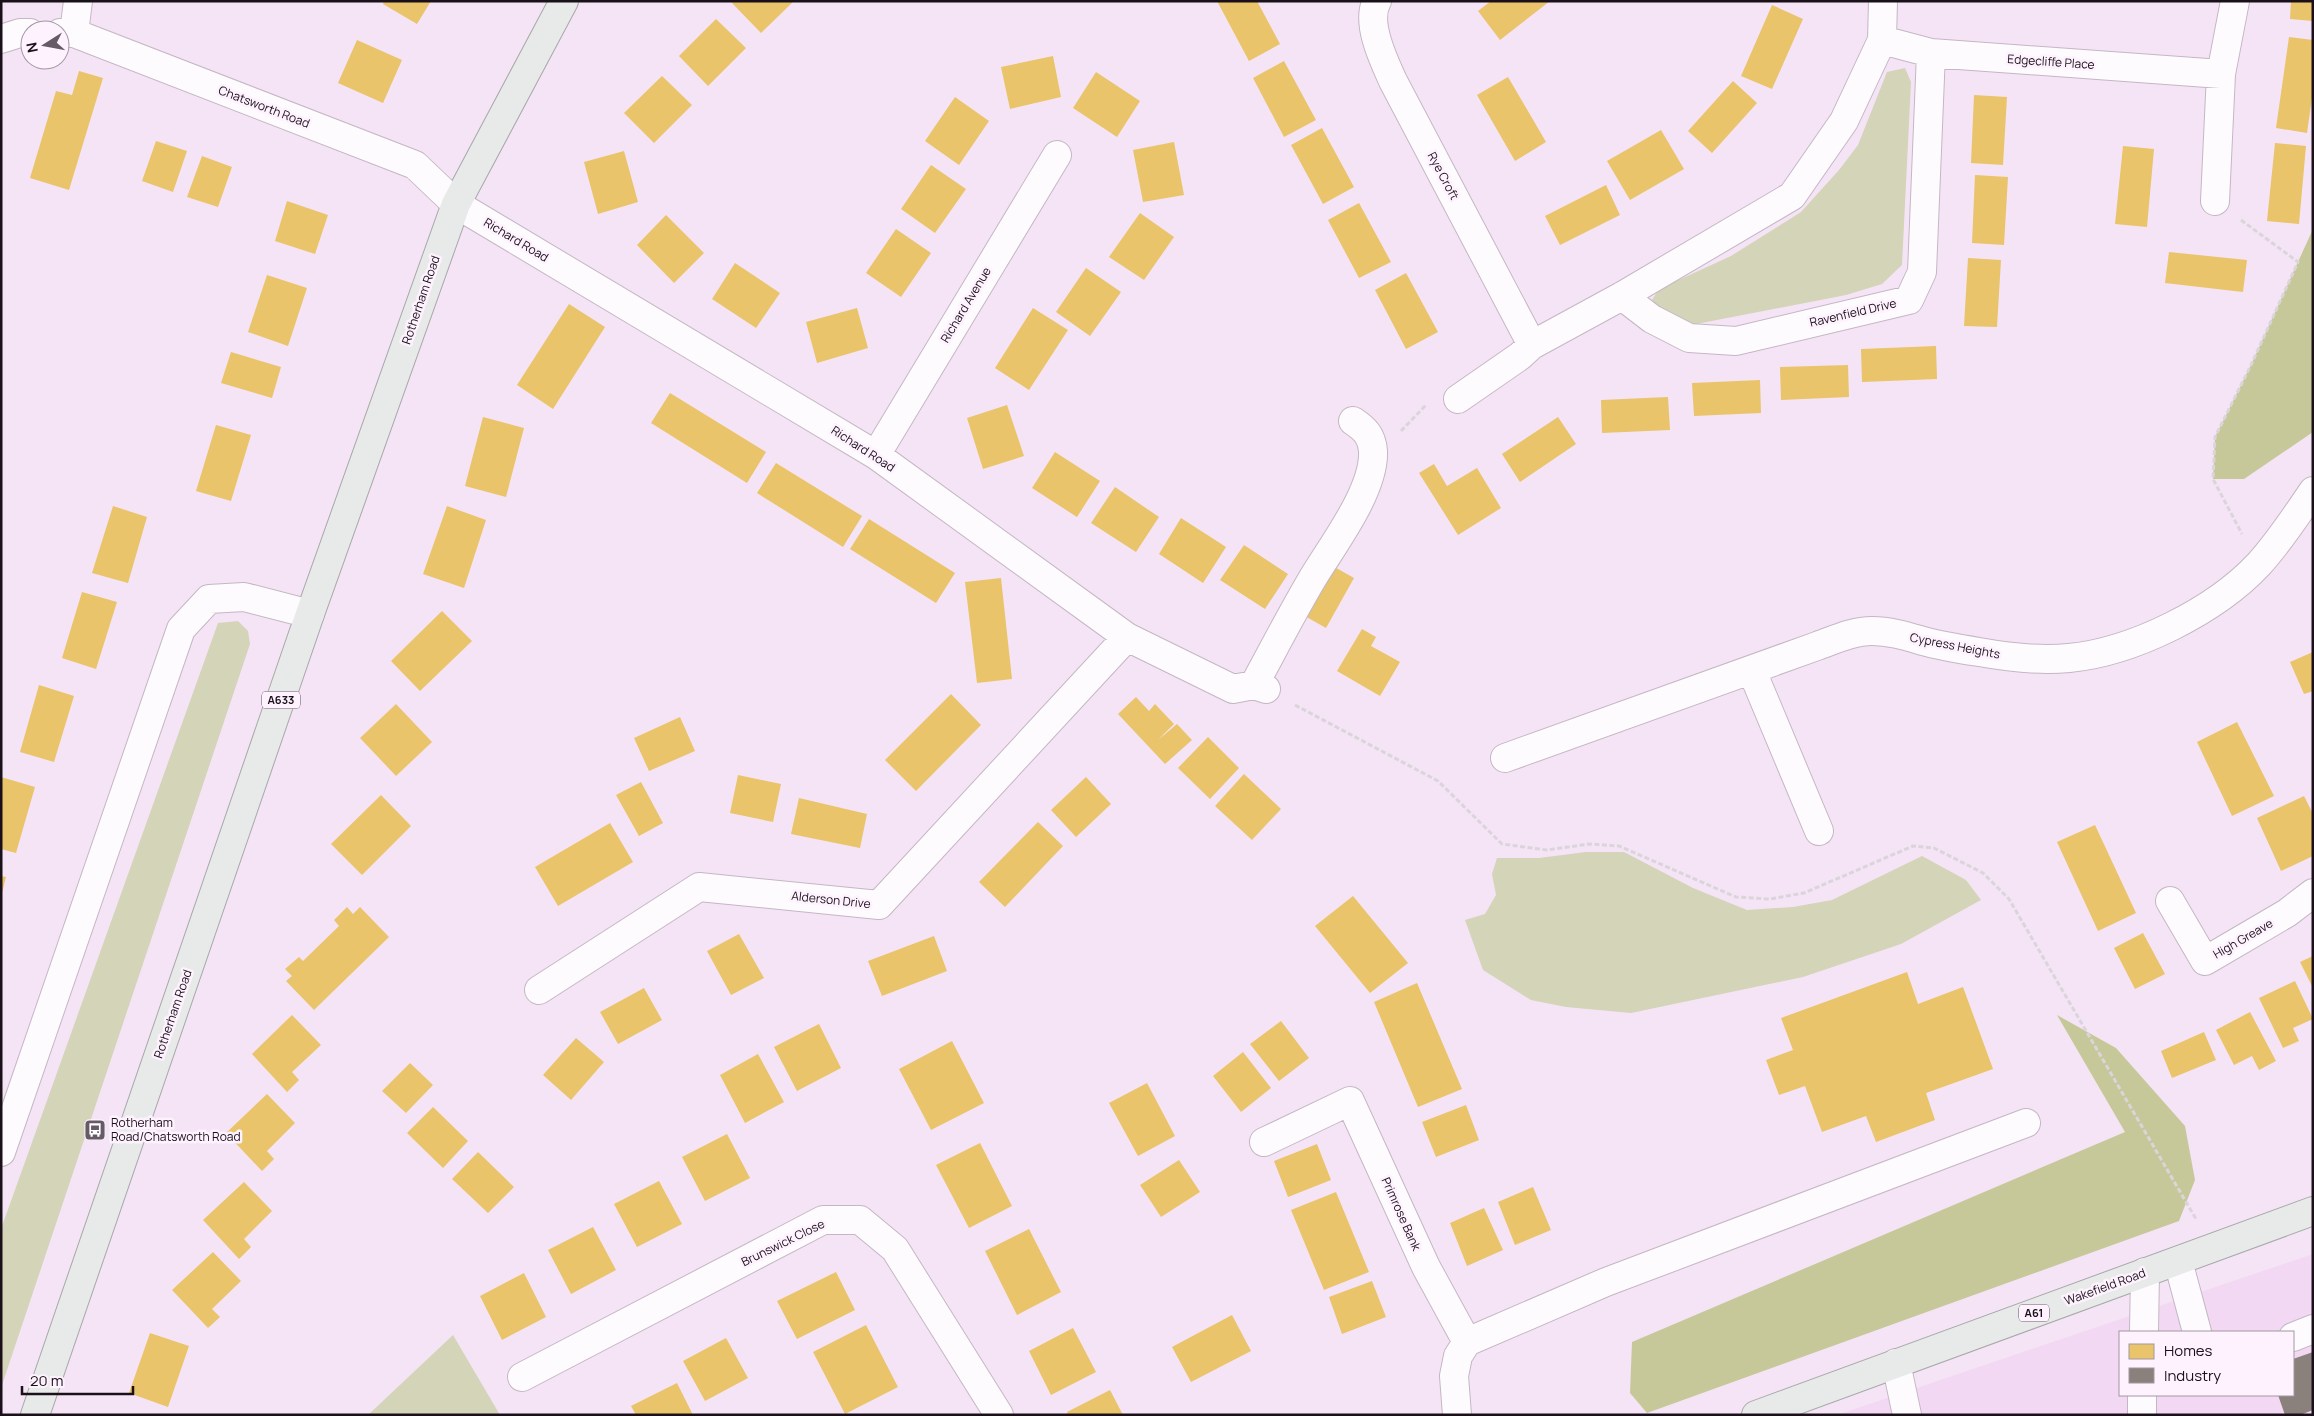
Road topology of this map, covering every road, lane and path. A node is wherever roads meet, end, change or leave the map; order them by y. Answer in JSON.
{"nodes":[{"id":1,"x":78,"y":1,"type":"edge"},
{"id":2,"x":564,"y":1,"type":"edge"},
{"id":3,"x":1377,"y":1,"type":"edge"},
{"id":4,"x":1884,"y":1,"type":"edge"},
{"id":5,"x":2236,"y":1,"type":"edge"},
{"id":6,"x":70,"y":24,"type":"edge"},
{"id":7,"x":20,"y":33,"type":"edge"},
{"id":8,"x":70,"y":34,"type":"edge"},
{"id":9,"x":1,"y":39,"type":"edge"},
{"id":10,"x":1882,"y":40,"type":"junction"},
{"id":11,"x":1931,"y":54,"type":"junction"},
{"id":12,"x":2221,"y":74,"type":"junction"},
{"id":13,"x":1057,"y":155,"type":"dead end"},
{"id":14,"x":2214,"y":201,"type":"joint"},
{"id":15,"x":456,"y":204,"type":"junction"},
{"id":16,"x":1622,"y":296,"type":"junction"},
{"id":17,"x":1532,"y":345,"type":"junction"},
{"id":18,"x":1458,"y":399,"type":"joint"},
{"id":19,"x":1353,"y":420,"type":"dead end"},
{"id":20,"x":1373,"y":452,"type":"junction"},
{"id":21,"x":876,"y":455,"type":"junction"},
{"id":22,"x":2313,"y":491,"type":"edge"},
{"id":23,"x":2258,"y":564,"type":"junction"},
{"id":24,"x":310,"y":614,"type":"junction"},
{"id":25,"x":1127,"y":637,"type":"junction"},
{"id":26,"x":1752,"y":671,"type":"junction"},
{"id":27,"x":1260,"y":687,"type":"junction"},
{"id":28,"x":1505,"y":758,"type":"dead end"},
{"id":29,"x":1819,"y":831,"type":"dead end"},
{"id":30,"x":2313,"y":893,"type":"edge"},
{"id":31,"x":2170,"y":901,"type":"dead end"},
{"id":32,"x":539,"y":990,"type":"dead end"},
{"id":33,"x":2026,"y":1123,"type":"dead end"},
{"id":34,"x":1264,"y":1142,"type":"dead end"},
{"id":35,"x":1,"y":1152,"type":"edge"},
{"id":36,"x":2313,"y":1211,"type":"edge"},
{"id":37,"x":2213,"y":1247,"type":"junction"},
{"id":38,"x":2178,"y":1260,"type":"junction"},
{"id":39,"x":2145,"y":1272,"type":"junction"},
{"id":40,"x":2313,"y":1328,"type":"edge"},
{"id":41,"x":2144,"y":1331,"type":"edge"},
{"id":42,"x":2197,"y":1331,"type":"edge"},
{"id":43,"x":2294,"y":1337,"type":"edge"},
{"id":44,"x":1467,"y":1342,"type":"junction"},
{"id":45,"x":1896,"y":1363,"type":"junction"},
{"id":46,"x":522,"y":1377,"type":"dead end"},
{"id":47,"x":2142,"y":1396,"type":"edge"},
{"id":48,"x":35,"y":1415,"type":"edge"},
{"id":49,"x":999,"y":1415,"type":"edge"},
{"id":50,"x":1457,"y":1415,"type":"edge"},
{"id":51,"x":1756,"y":1415,"type":"edge"},
{"id":52,"x":1907,"y":1415,"type":"edge"},
{"id":53,"x":2142,"y":1415,"type":"edge"}],
"edges":[{"from":1,"to":6,"type":"street"},
{"from":2,"to":15,"type":"main road","name":"Rotherham Road","number":"A633"},
{"from":3,"to":17,"type":"street","name":"Rye Croft"},
{"from":4,"to":10,"type":"street"},
{"from":5,"to":12,"type":"street"},
{"from":7,"to":9,"type":"street"},
{"from":8,"to":15,"type":"street","name":"Chatsworth Road"},
{"from":10,"to":11,"type":"street","name":"Edgecliffe Place"},
{"from":10,"to":16,"type":"street"},
{"from":11,"to":12,"type":"street","name":"Edgecliffe Place"},
{"from":11,"to":16,"type":"street","name":"Ravenfield Drive"},
{"from":12,"to":14,"type":"street"},
{"from":13,"to":21,"type":"street","name":"Richard Avenue"},
{"from":14,"to":23,"type":"path"},
{"from":15,"to":21,"type":"street","name":"Richard Road"},
{"from":15,"to":24,"type":"main road","name":"Rotherham Road","number":"A633"},
{"from":16,"to":17,"type":"street"},
{"from":17,"to":18,"type":"street"},
{"from":18,"to":20,"type":"path"},
{"from":19,"to":20,"type":"street"},
{"from":20,"to":27,"type":"street"},
{"from":21,"to":25,"type":"street","name":"Richard Road"},
{"from":22,"to":23,"type":"street","name":"Cypress Heights"},
{"from":23,"to":26,"type":"street","name":"Cypress Heights"},
{"from":24,"to":35,"type":"street"},
{"from":24,"to":48,"type":"main road","name":"Rotherham Road","number":"A633"},
{"from":25,"to":27,"type":"street","name":"Richard Road"},
{"from":25,"to":32,"type":"street","name":"Alderson Drive"},
{"from":26,"to":28,"type":"street","name":"Cypress Heights"},
{"from":26,"to":29,"type":"street"},
{"from":27,"to":37,"type":"path"},
{"from":30,"to":31,"type":"street","name":"High Greave"},
{"from":33,"to":44,"type":"street"},
{"from":34,"to":44,"type":"street","name":"Primrose Bank"},
{"from":36,"to":37,"type":"main road","name":"Wakefield Road","number":"A61"},
{"from":37,"to":38,"type":"main road","name":"Wakefield Road","number":"A61"},
{"from":38,"to":39,"type":"main road","name":"Wakefield Road","number":"A61"},
{"from":38,"to":42,"type":"street"},
{"from":39,"to":41,"type":"street"},
{"from":39,"to":45,"type":"main road","name":"Wakefield Road","number":"A61"},
{"from":40,"to":43,"type":"street"},
{"from":44,"to":50,"type":"street"},
{"from":45,"to":51,"type":"main road","name":"Wakefield Road","number":"A61"},
{"from":45,"to":52,"type":"street"},
{"from":46,"to":49,"type":"street","name":"Brunswick Close"},
{"from":47,"to":53,"type":"street"}]}
